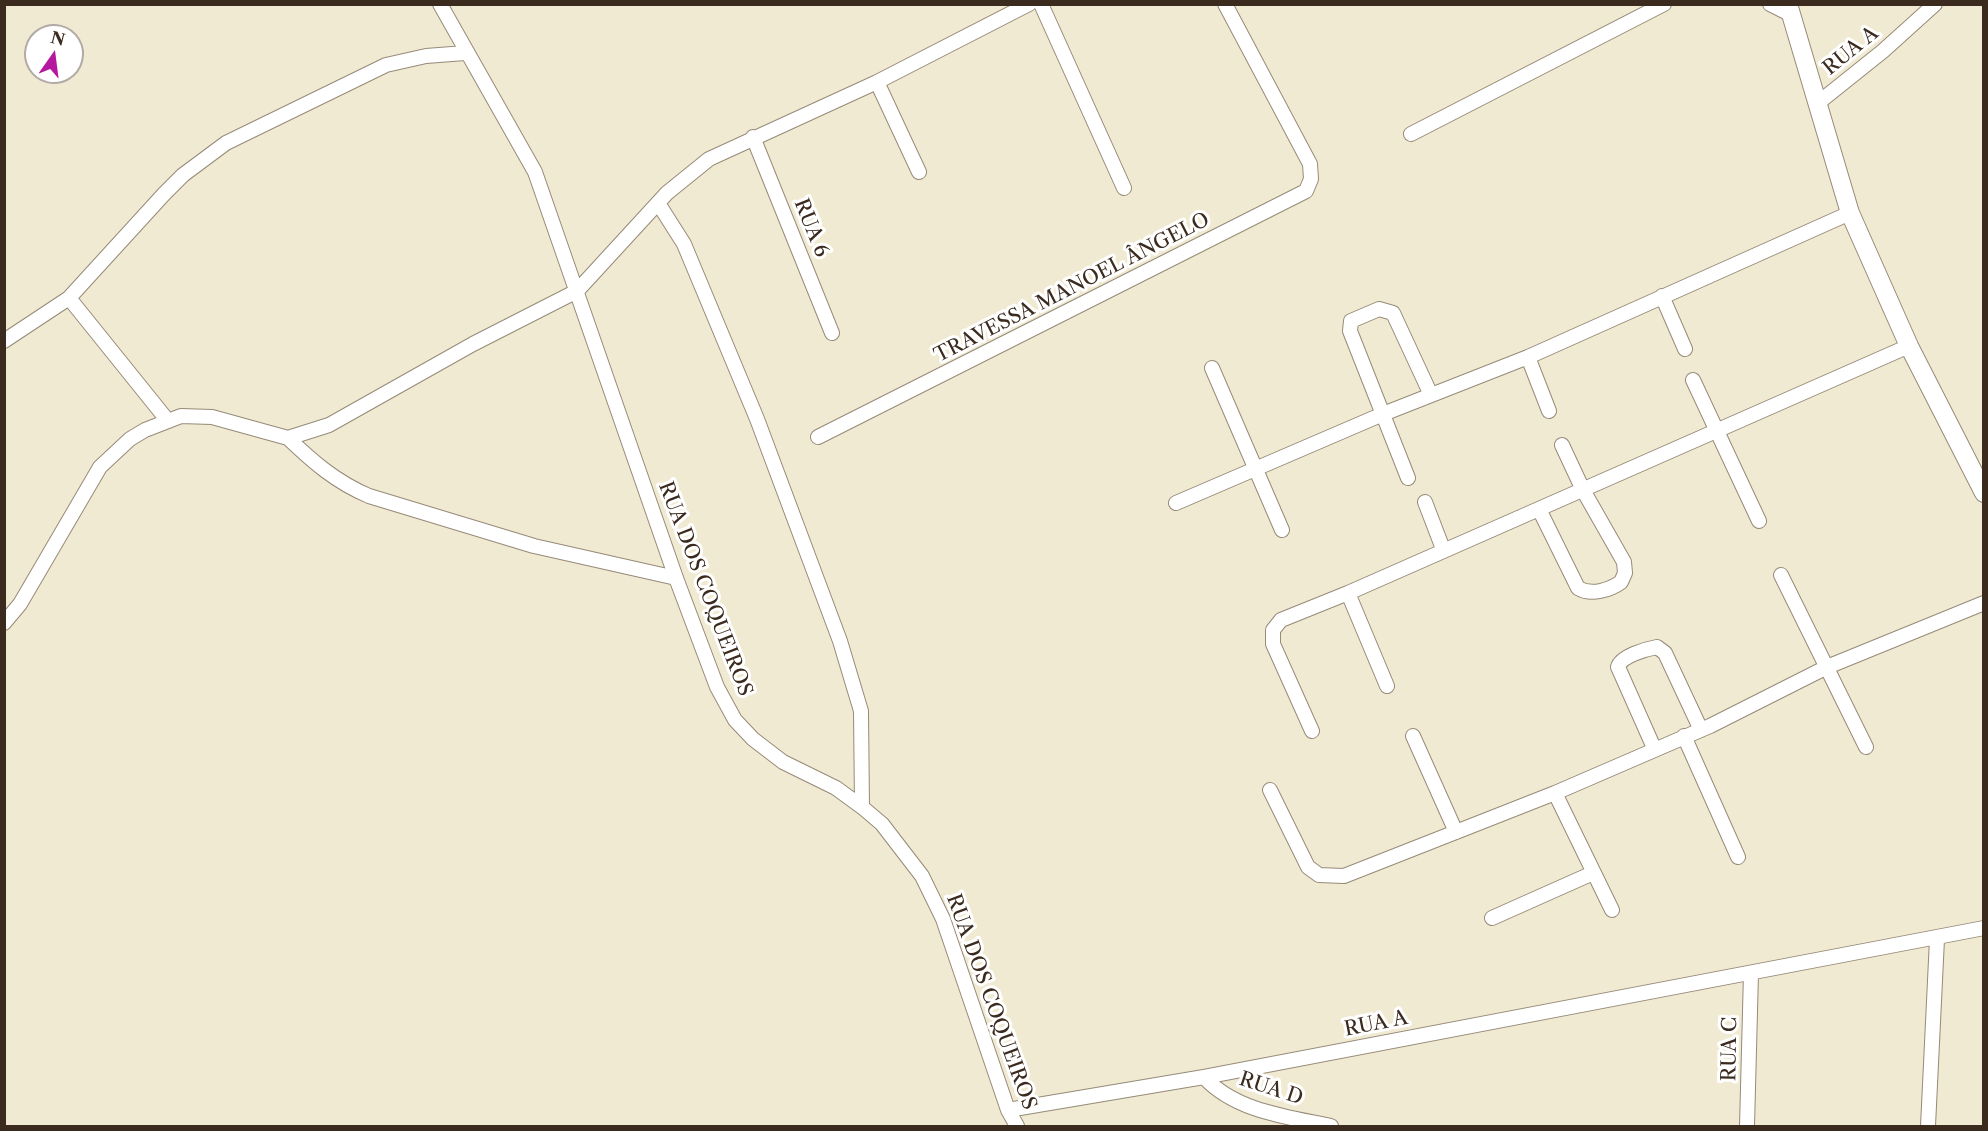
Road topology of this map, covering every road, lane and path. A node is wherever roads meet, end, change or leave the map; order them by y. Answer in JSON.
{"nodes":[{"id":1,"x":440,"y":4,"type":"edge"},
{"id":2,"x":1029,"y":4,"type":"edge"},
{"id":3,"x":1041,"y":4,"type":"edge"},
{"id":4,"x":1225,"y":4,"type":"edge"},
{"id":5,"x":1664,"y":4,"type":"edge"},
{"id":6,"x":1770,"y":4,"type":"edge"},
{"id":7,"x":1935,"y":4,"type":"edge"},
{"id":8,"x":1789,"y":9,"type":"edge"},
{"id":9,"x":465,"y":53,"type":"junction"},
{"id":10,"x":877,"y":82,"type":"junction"},
{"id":11,"x":1818,"y":103,"type":"junction"},
{"id":12,"x":1411,"y":134,"type":"dead end"},
{"id":13,"x":753,"y":137,"type":"junction"},
{"id":14,"x":919,"y":172,"type":"dead end"},
{"id":15,"x":1124,"y":188,"type":"dead end"},
{"id":16,"x":658,"y":203,"type":"junction"},
{"id":17,"x":1850,"y":213,"type":"junction"},
{"id":18,"x":577,"y":291,"type":"junction"},
{"id":19,"x":1662,"y":296,"type":"junction"},
{"id":20,"x":69,"y":298,"type":"junction"},
{"id":21,"x":832,"y":333,"type":"dead end"},
{"id":22,"x":4,"y":341,"type":"edge"},
{"id":23,"x":1909,"y":346,"type":"junction"},
{"id":24,"x":1685,"y":349,"type":"dead end"},
{"id":25,"x":1528,"y":357,"type":"junction"},
{"id":26,"x":1212,"y":368,"type":"dead end"},
{"id":27,"x":1693,"y":380,"type":"dead end"},
{"id":28,"x":1431,"y":395,"type":"junction"},
{"id":29,"x":1549,"y":411,"type":"dead end"},
{"id":30,"x":1383,"y":414,"type":"junction"},
{"id":31,"x":168,"y":421,"type":"junction"},
{"id":32,"x":1717,"y":428,"type":"junction"},
{"id":33,"x":818,"y":437,"type":"dead end"},
{"id":34,"x":288,"y":438,"type":"junction"},
{"id":35,"x":1562,"y":445,"type":"dead end"},
{"id":36,"x":1254,"y":469,"type":"junction"},
{"id":37,"x":1978,"y":469,"type":"edge"},
{"id":38,"x":1408,"y":478,"type":"dead end"},
{"id":39,"x":1583,"y":490,"type":"junction"},
{"id":40,"x":1983,"y":493,"type":"edge"},
{"id":41,"x":1425,"y":502,"type":"dead end"},
{"id":42,"x":1176,"y":503,"type":"dead end"},
{"id":43,"x":1539,"y":509,"type":"junction"},
{"id":44,"x":1759,"y":521,"type":"dead end"},
{"id":45,"x":1282,"y":530,"type":"dead end"},
{"id":46,"x":1443,"y":549,"type":"junction"},
{"id":47,"x":1781,"y":575,"type":"dead end"},
{"id":48,"x":676,"y":578,"type":"junction"},
{"id":49,"x":1348,"y":593,"type":"junction"},
{"id":50,"x":1983,"y":603,"type":"edge"},
{"id":51,"x":4,"y":623,"type":"edge"},
{"id":52,"x":1827,"y":667,"type":"junction"},
{"id":53,"x":1387,"y":686,"type":"dead end"},
{"id":54,"x":1701,"y":730,"type":"junction"},
{"id":55,"x":1312,"y":731,"type":"dead end"},
{"id":56,"x":1413,"y":736,"type":"dead end"},
{"id":57,"x":1684,"y":736,"type":"junction"},
{"id":58,"x":1866,"y":747,"type":"dead end"},
{"id":59,"x":1654,"y":748,"type":"junction"},
{"id":60,"x":1270,"y":790,"type":"dead end"},
{"id":61,"x":1556,"y":793,"type":"junction"},
{"id":62,"x":862,"y":807,"type":"junction"},
{"id":63,"x":1456,"y":832,"type":"junction"},
{"id":64,"x":1738,"y":857,"type":"dead end"},
{"id":65,"x":1593,"y":873,"type":"junction"},
{"id":66,"x":1612,"y":910,"type":"dead end"},
{"id":67,"x":1492,"y":918,"type":"dead end"},
{"id":68,"x":1983,"y":928,"type":"edge"},
{"id":69,"x":1937,"y":939,"type":"junction"},
{"id":70,"x":1751,"y":973,"type":"junction"},
{"id":71,"x":1204,"y":1077,"type":"junction"},
{"id":72,"x":1008,"y":1110,"type":"junction"},
{"id":73,"x":1017,"y":1126,"type":"edge"},
{"id":74,"x":1331,"y":1126,"type":"edge"},
{"id":75,"x":1747,"y":1126,"type":"edge"},
{"id":76,"x":1928,"y":1126,"type":"edge"}],
"edges":[{"from":1,"to":9,"type":"street","name":"RUA DOS COQUEIROS"},
{"from":2,"to":10,"type":"street"},
{"from":3,"to":15,"type":"street"},
{"from":4,"to":33,"type":"street","name":"TRAVESSA MANOEL ÂNGELO"},
{"from":5,"to":12,"type":"street"},
{"from":6,"to":8,"type":"street"},
{"from":7,"to":11,"type":"street","name":"RUA A"},
{"from":8,"to":11,"type":"street"},
{"from":9,"to":18,"type":"street","name":"RUA DOS COQUEIROS"},
{"from":9,"to":20,"type":"street"},
{"from":10,"to":13,"type":"street"},
{"from":10,"to":14,"type":"street"},
{"from":11,"to":17,"type":"street"},
{"from":13,"to":16,"type":"street"},
{"from":13,"to":21,"type":"street","name":"RUA 6"},
{"from":16,"to":18,"type":"street"},
{"from":16,"to":62,"type":"street"},
{"from":17,"to":19,"type":"street"},
{"from":17,"to":23,"type":"street"},
{"from":18,"to":34,"type":"street"},
{"from":18,"to":48,"type":"street","name":"RUA DOS COQUEIROS"},
{"from":19,"to":24,"type":"street"},
{"from":19,"to":25,"type":"street"},
{"from":20,"to":22,"type":"street"},
{"from":20,"to":31,"type":"street"},
{"from":23,"to":32,"type":"street"},
{"from":23,"to":37,"type":"street"},
{"from":25,"to":28,"type":"street"},
{"from":25,"to":29,"type":"street"},
{"from":26,"to":36,"type":"street"},
{"from":27,"to":32,"type":"street"},
{"from":28,"to":30,"type":"street"},
{"from":28,"to":30,"type":"street"},
{"from":30,"to":36,"type":"street"},
{"from":30,"to":38,"type":"street"},
{"from":31,"to":34,"type":"street"},
{"from":31,"to":51,"type":"street"},
{"from":32,"to":39,"type":"street"},
{"from":32,"to":44,"type":"street"},
{"from":34,"to":48,"type":"street"},
{"from":35,"to":39,"type":"street"},
{"from":36,"to":42,"type":"street"},
{"from":36,"to":45,"type":"street"},
{"from":37,"to":40,"type":"street"},
{"from":39,"to":43,"type":"street"},
{"from":39,"to":43,"type":"street"},
{"from":41,"to":46,"type":"street"},
{"from":43,"to":46,"type":"street"},
{"from":46,"to":49,"type":"street"},
{"from":47,"to":52,"type":"street"},
{"from":48,"to":62,"type":"street","name":"RUA DOS COQUEIROS"},
{"from":49,"to":53,"type":"street"},
{"from":49,"to":55,"type":"street"},
{"from":50,"to":52,"type":"street"},
{"from":52,"to":54,"type":"street"},
{"from":52,"to":58,"type":"street"},
{"from":54,"to":57,"type":"street"},
{"from":54,"to":59,"type":"street"},
{"from":56,"to":63,"type":"street"},
{"from":57,"to":59,"type":"street"},
{"from":57,"to":64,"type":"street"},
{"from":59,"to":61,"type":"street"},
{"from":60,"to":63,"type":"street"},
{"from":61,"to":63,"type":"street"},
{"from":61,"to":65,"type":"street"},
{"from":62,"to":72,"type":"street","name":"RUA DOS COQUEIROS"},
{"from":65,"to":66,"type":"street"},
{"from":65,"to":67,"type":"street"},
{"from":68,"to":69,"type":"street","name":"RUA A"},
{"from":69,"to":70,"type":"street","name":"RUA A"},
{"from":69,"to":76,"type":"street"},
{"from":70,"to":71,"type":"street","name":"RUA A"},
{"from":70,"to":75,"type":"street","name":"RUA C"},
{"from":71,"to":72,"type":"street","name":"RUA A"},
{"from":71,"to":74,"type":"street","name":"RUA D"},
{"from":72,"to":73,"type":"street","name":"RUA DOS COQUEIROS"}]}
